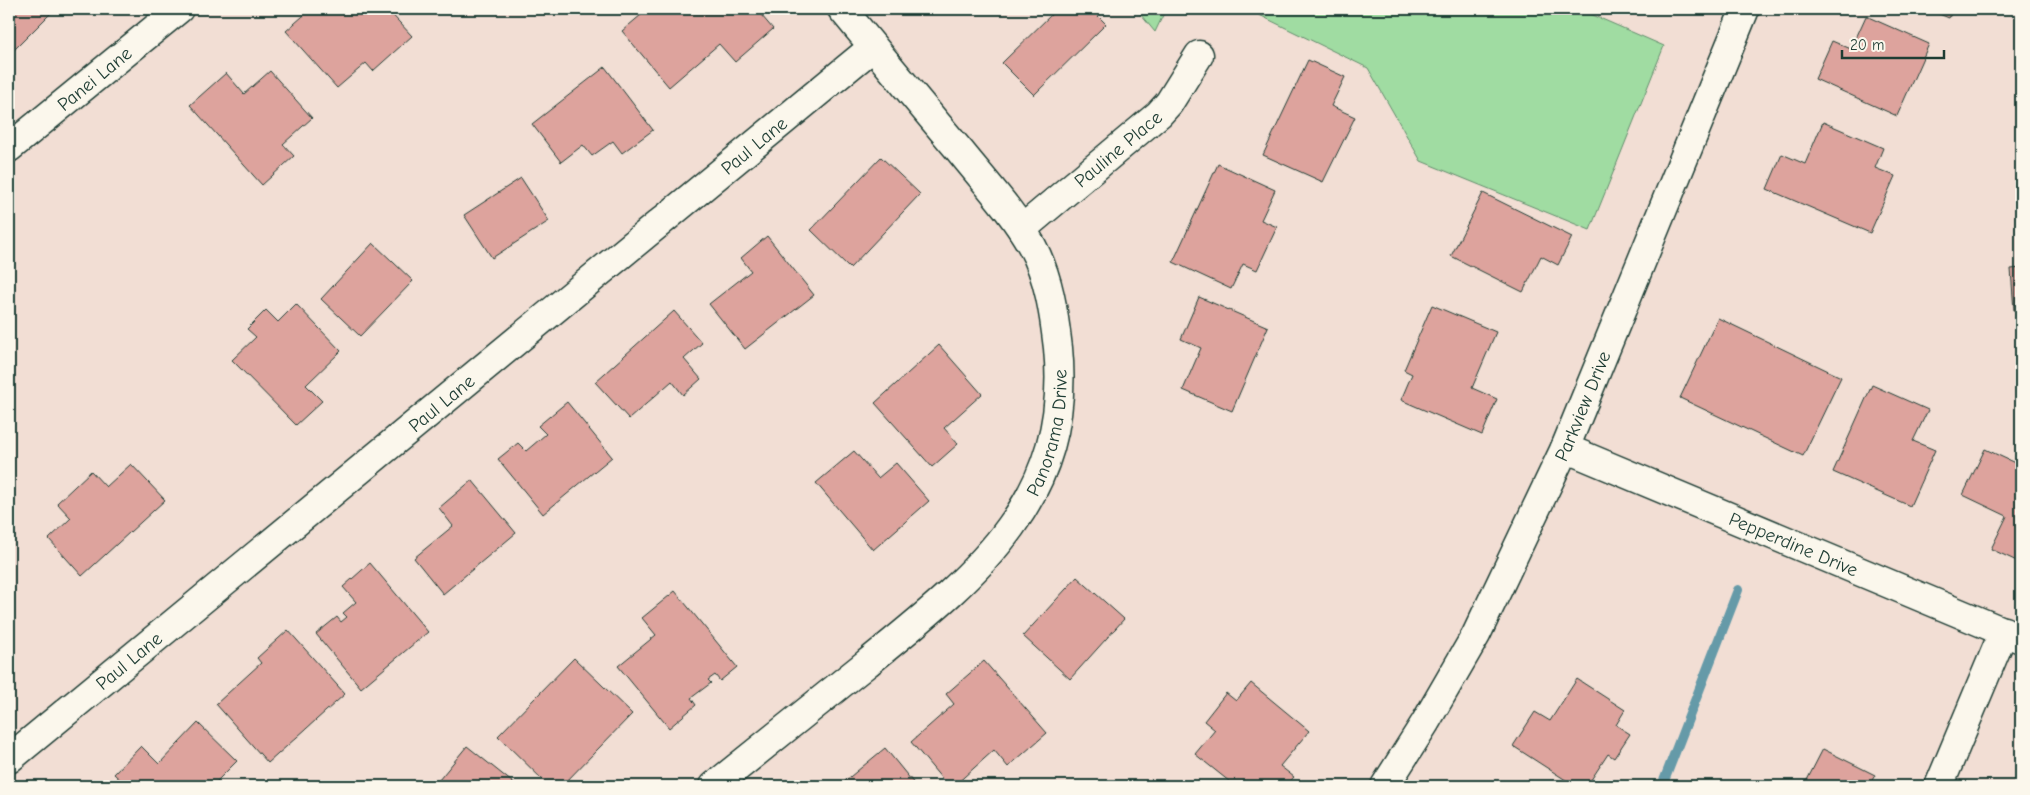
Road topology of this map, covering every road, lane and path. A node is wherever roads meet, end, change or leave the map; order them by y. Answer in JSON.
{"nodes":[{"id":1,"x":179,"y":9,"type":"edge"},
{"id":2,"x":842,"y":9,"type":"edge"},
{"id":3,"x":1745,"y":9,"type":"edge"},
{"id":4,"x":873,"y":47,"type":"junction"},
{"id":5,"x":1199,"y":55,"type":"dead end"},
{"id":6,"x":9,"y":148,"type":"edge"},
{"id":7,"x":1022,"y":229,"type":"junction"},
{"id":8,"x":1565,"y":448,"type":"junction"},
{"id":9,"x":2012,"y":635,"type":"edge"},
{"id":10,"x":9,"y":759,"type":"edge"},
{"id":11,"x":714,"y":786,"type":"edge"},
{"id":12,"x":1385,"y":786,"type":"edge"},
{"id":13,"x":1938,"y":786,"type":"edge"}],
"edges":[{"from":1,"to":6,"type":"street","name":"Panei Lane"},
{"from":2,"to":4,"type":"street","name":"Panorama Drive"},
{"from":3,"to":8,"type":"street","name":"Parkview Drive"},
{"from":4,"to":7,"type":"street","name":"Panorama Drive"},
{"from":4,"to":10,"type":"street","name":"Paul Lane"},
{"from":5,"to":7,"type":"street","name":"Pauline Place"},
{"from":7,"to":11,"type":"street","name":"Panorama Drive"},
{"from":8,"to":9,"type":"street","name":"Pepperdine Drive"},
{"from":8,"to":12,"type":"street","name":"Parkview Drive"},
{"from":9,"to":13,"type":"street"}]}
